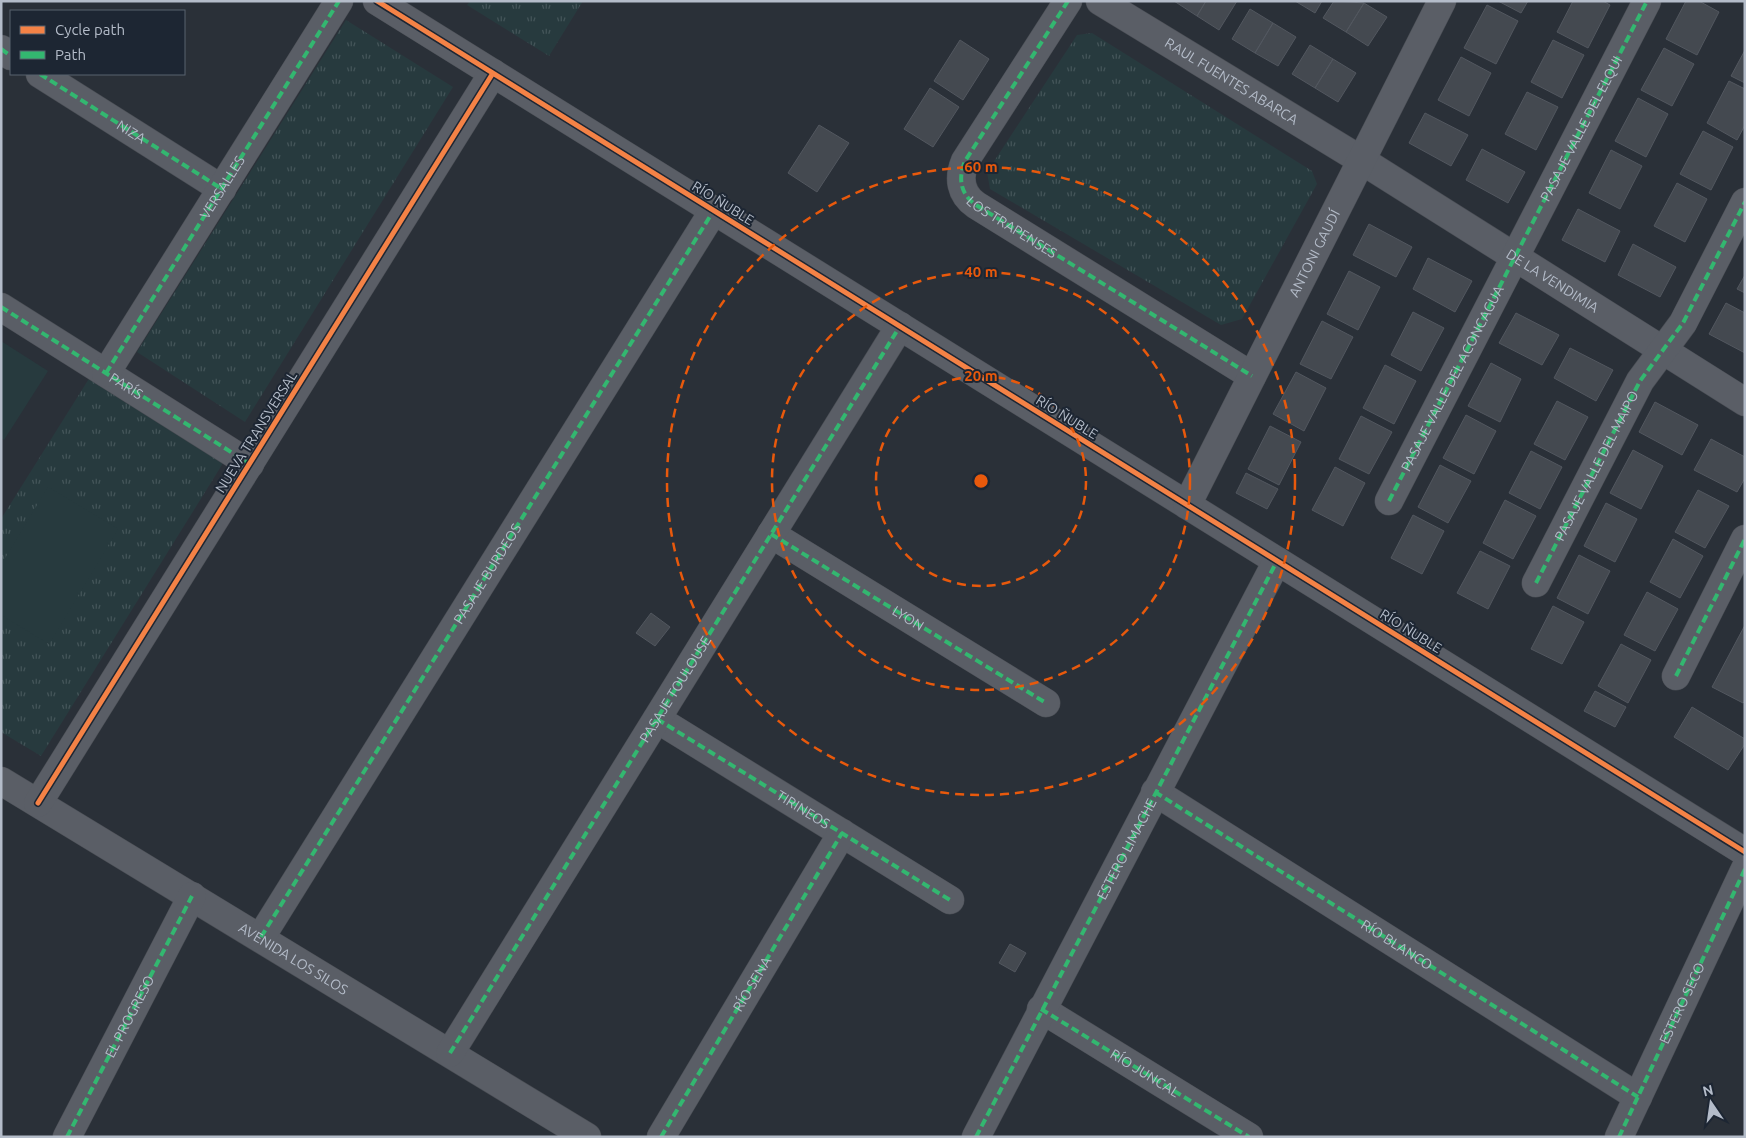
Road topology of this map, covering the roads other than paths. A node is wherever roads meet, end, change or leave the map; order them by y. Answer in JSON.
{"nodes":[{"id":1,"x":339,"y":1,"type":"edge"},
{"id":2,"x":377,"y":1,"type":"edge"},
{"id":3,"x":1068,"y":1,"type":"edge"},
{"id":4,"x":1100,"y":1,"type":"edge"},
{"id":5,"x":1442,"y":1,"type":"edge"},
{"id":6,"x":1646,"y":1,"type":"edge"},
{"id":7,"x":493,"y":73,"type":"junction"},
{"id":8,"x":42,"y":75,"type":"edge"},
{"id":9,"x":1361,"y":160,"type":"junction"},
{"id":10,"x":222,"y":189,"type":"junction"},
{"id":11,"x":1745,"y":202,"type":"edge"},
{"id":12,"x":714,"y":210,"type":"junction"},
{"id":13,"x":1516,"y":257,"type":"junction"},
{"id":14,"x":1,"y":308,"type":"edge"},
{"id":15,"x":900,"y":326,"type":"junction"},
{"id":16,"x":1662,"y":350,"type":"junction"},
{"id":17,"x":106,"y":373,"type":"junction"},
{"id":18,"x":1252,"y":376,"type":"junction"},
{"id":19,"x":1745,"y":402,"type":"edge"},
{"id":20,"x":250,"y":464,"type":"junction"},
{"id":21,"x":1389,"y":501,"type":"dead end"},
{"id":22,"x":1187,"y":505,"type":"junction"},
{"id":23,"x":771,"y":534,"type":"junction"},
{"id":24,"x":1745,"y":539,"type":"edge"},
{"id":25,"x":1277,"y":561,"type":"junction"},
{"id":26,"x":1536,"y":583,"type":"dead end"},
{"id":27,"x":1676,"y":676,"type":"dead end"},
{"id":28,"x":1046,"y":702,"type":"dead end"},
{"id":29,"x":656,"y":719,"type":"junction"},
{"id":30,"x":1,"y":781,"type":"edge"},
{"id":31,"x":1155,"y":792,"type":"junction"},
{"id":32,"x":38,"y":803,"type":"junction"},
{"id":33,"x":842,"y":834,"type":"junction"},
{"id":34,"x":1745,"y":852,"type":"edge"},
{"id":35,"x":1745,"y":869,"type":"edge"},
{"id":36,"x":192,"y":896,"type":"junction"},
{"id":37,"x":950,"y":900,"type":"dead end"},
{"id":38,"x":261,"y":937,"type":"junction"},
{"id":39,"x":1041,"y":1009,"type":"junction"},
{"id":40,"x":450,"y":1053,"type":"junction"},
{"id":41,"x":1638,"y":1097,"type":"junction"},
{"id":42,"x":67,"y":1137,"type":"edge"},
{"id":43,"x":586,"y":1137,"type":"edge"},
{"id":44,"x":661,"y":1137,"type":"edge"},
{"id":45,"x":976,"y":1137,"type":"edge"},
{"id":46,"x":1249,"y":1137,"type":"edge"},
{"id":47,"x":1619,"y":1137,"type":"edge"}],
"edges":[{"from":1,"to":10,"type":"street","name":"VERSALLES"},
{"from":2,"to":7,"type":"street","name":"RÍO ÑUBLE"},
{"from":3,"to":18,"type":"street","name":"LOS TRAPENSES"},
{"from":4,"to":9,"type":"street","name":"RAUL FUENTES ABARCA"},
{"from":5,"to":9,"type":"street","name":"ANTONI GAUDÍ"},
{"from":6,"to":13,"type":"street","name":"PASAJE VALLE DEL ELQUI"},
{"from":7,"to":12,"type":"street","name":"RÍO ÑUBLE"},
{"from":7,"to":20,"type":"street","name":"NUEVA TRANSVERSAL"},
{"from":8,"to":10,"type":"street","name":"NIZA"},
{"from":9,"to":13,"type":"street","name":"DE LA VENDIMIA"},
{"from":9,"to":18,"type":"street","name":"ANTONI GAUDÍ"},
{"from":10,"to":17,"type":"street","name":"VERSALLES"},
{"from":11,"to":16,"type":"street","name":"PASAJE VALLE DEL MAIPO"},
{"from":12,"to":15,"type":"street","name":"RÍO ÑUBLE"},
{"from":12,"to":38,"type":"street","name":"PASAJE BURDEOS"},
{"from":13,"to":16,"type":"street","name":"DE LA VENDIMIA"},
{"from":13,"to":21,"type":"street","name":"PASAJE VALLE DEL ACONCAGUA"},
{"from":14,"to":17,"type":"street","name":"PARÍS"},
{"from":15,"to":22,"type":"street","name":"RÍO ÑUBLE"},
{"from":15,"to":23,"type":"street","name":"PASAJE TOULOUSE"},
{"from":16,"to":19,"type":"street","name":"DE LA VENDIMIA"},
{"from":16,"to":26,"type":"street","name":"PASAJE VALLE DEL MAIPO"},
{"from":17,"to":20,"type":"street","name":"PARÍS"},
{"from":18,"to":22,"type":"street","name":"ANTONI GAUDÍ"},
{"from":20,"to":32,"type":"street","name":"NUEVA TRANSVERSAL"},
{"from":22,"to":25,"type":"street","name":"RÍO ÑUBLE"},
{"from":23,"to":28,"type":"street","name":"LYON"},
{"from":23,"to":29,"type":"street","name":"PASAJE TOULOUSE"},
{"from":24,"to":27,"type":"street"},
{"from":25,"to":31,"type":"street","name":"ESTERO LIMACHE"},
{"from":25,"to":34,"type":"street","name":"RÍO ÑUBLE"},
{"from":29,"to":33,"type":"street","name":"TIRINEOS"},
{"from":29,"to":40,"type":"street","name":"PASAJE TOULOUSE"},
{"from":30,"to":32,"type":"street","name":"AVENIDA LOS SILOS"},
{"from":31,"to":39,"type":"street","name":"ESTERO LIMACHE"},
{"from":31,"to":41,"type":"street","name":"RÍO BLANCO"},
{"from":32,"to":36,"type":"street","name":"AVENIDA LOS SILOS"},
{"from":33,"to":37,"type":"street","name":"TIRINEOS"},
{"from":33,"to":44,"type":"street","name":"RÍO SENA"},
{"from":35,"to":41,"type":"street","name":"ESTERO SECO"},
{"from":36,"to":38,"type":"street","name":"AVENIDA LOS SILOS"},
{"from":36,"to":42,"type":"street","name":"EL PROGRESO"},
{"from":38,"to":40,"type":"street","name":"AVENIDA LOS SILOS"},
{"from":39,"to":45,"type":"street","name":"ESTERO LIMACHE"},
{"from":39,"to":46,"type":"street","name":"RÍO JUNCAL"},
{"from":40,"to":43,"type":"street","name":"AVENIDA LOS SILOS"},
{"from":41,"to":47,"type":"street","name":"ESTERO SECO"}]}
